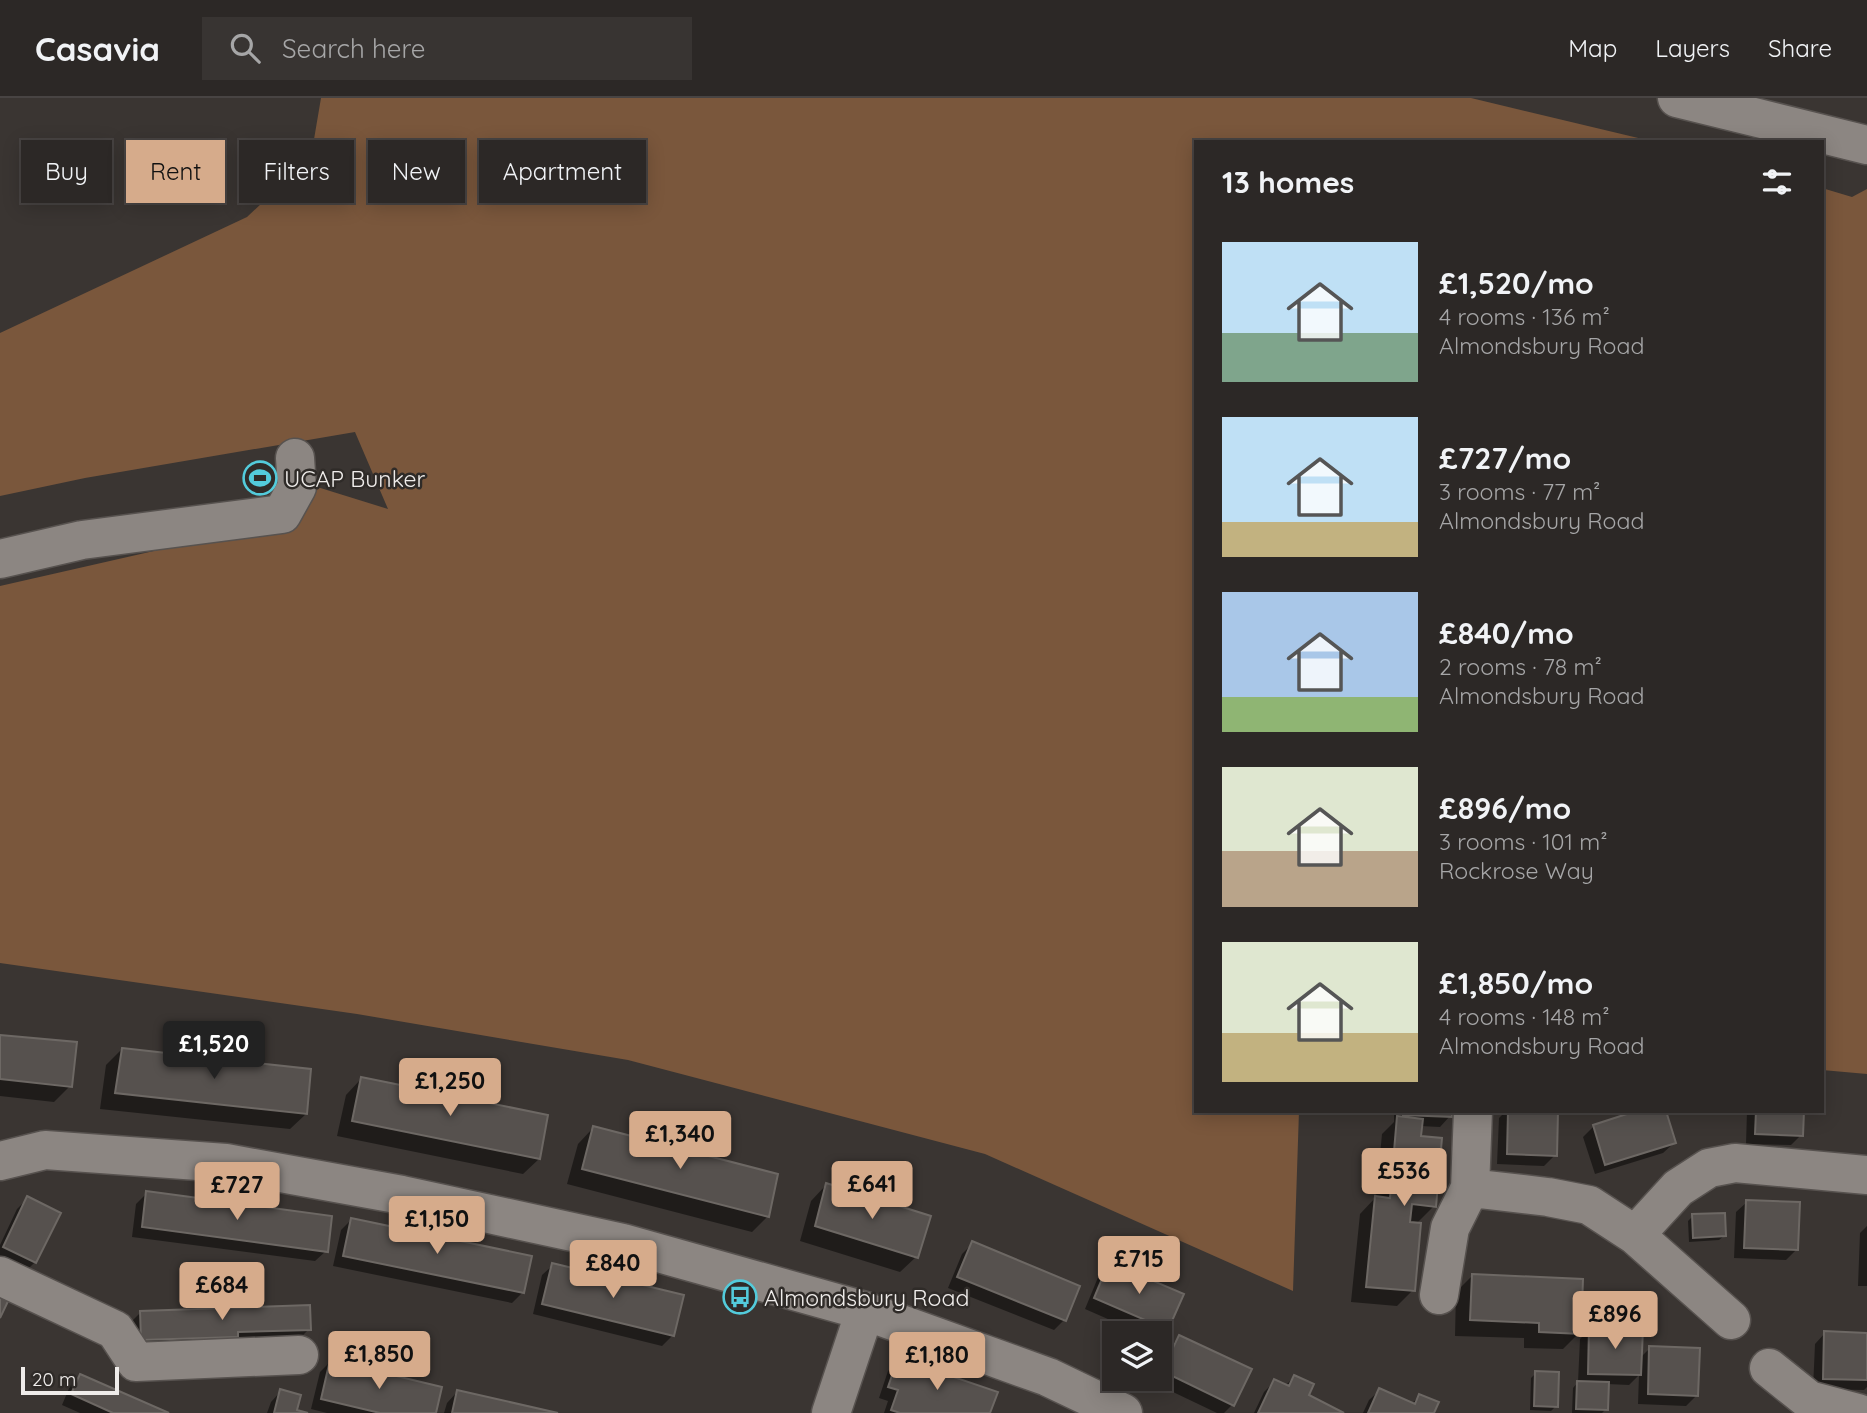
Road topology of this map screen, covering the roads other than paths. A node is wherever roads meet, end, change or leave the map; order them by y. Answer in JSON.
{"nodes":[{"id":1,"x":1677,"y":98,"type":"edge"},
{"id":2,"x":1867,"y":145,"type":"edge"},
{"id":3,"x":295,"y":458,"type":"dead end"},
{"id":4,"x":0,"y":559,"type":"edge"},
{"id":5,"x":1473,"y":1113,"type":"edge"},
{"id":6,"x":0,"y":1161,"type":"edge"},
{"id":7,"x":1867,"y":1175,"type":"edge"},
{"id":8,"x":1470,"y":1188,"type":"junction"},
{"id":9,"x":1635,"y":1235,"type":"junction"},
{"id":10,"x":0,"y":1276,"type":"edge"},
{"id":11,"x":1439,"y":1295,"type":"dead end"},
{"id":12,"x":865,"y":1311,"type":"junction"},
{"id":13,"x":1731,"y":1320,"type":"dead end"},
{"id":14,"x":299,"y":1355,"type":"dead end"},
{"id":15,"x":1769,"y":1368,"type":"dead end"},
{"id":16,"x":831,"y":1413,"type":"edge"},
{"id":17,"x":1123,"y":1413,"type":"edge"},
{"id":18,"x":1858,"y":1413,"type":"edge"}],
"edges":[{"from":1,"to":2,"type":"street"},
{"from":3,"to":4,"type":"street"},
{"from":5,"to":8,"type":"street"},
{"from":6,"to":12,"type":"street"},
{"from":7,"to":9,"type":"street"},
{"from":8,"to":9,"type":"street"},
{"from":8,"to":11,"type":"street"},
{"from":9,"to":13,"type":"street"},
{"from":10,"to":14,"type":"street"},
{"from":12,"to":16,"type":"street"},
{"from":12,"to":17,"type":"street"},
{"from":15,"to":18,"type":"street"}]}
